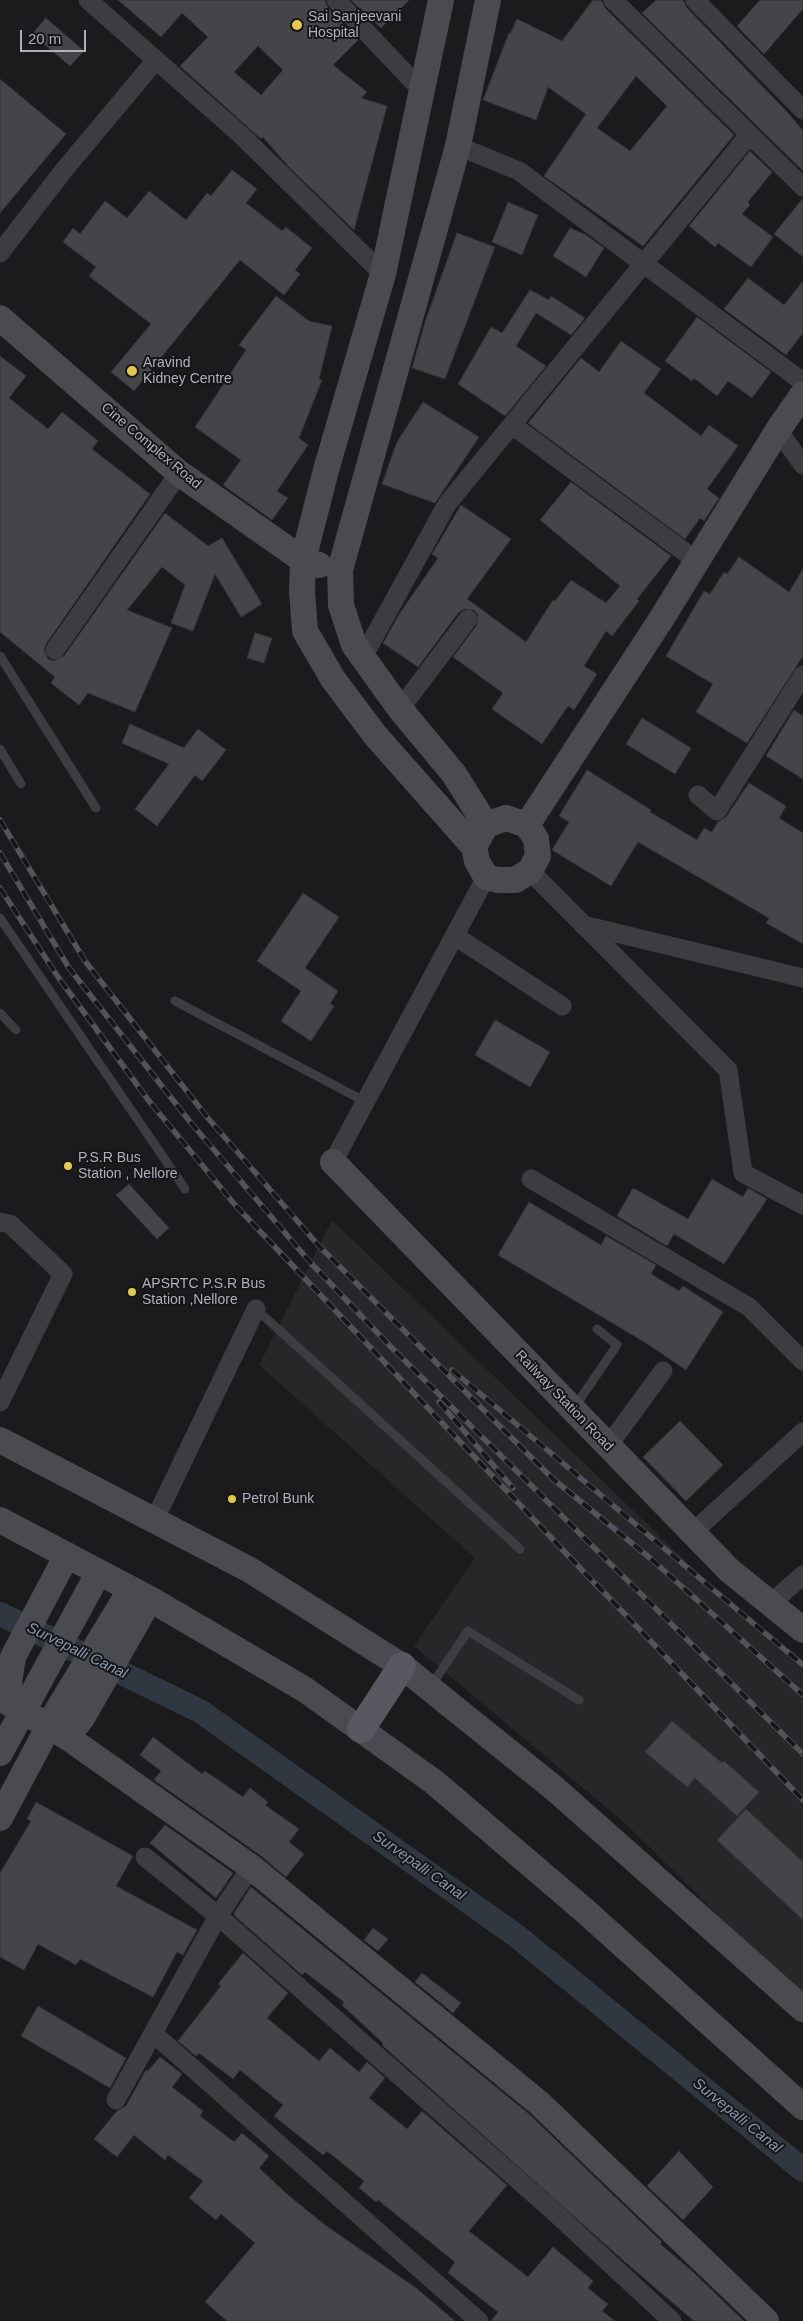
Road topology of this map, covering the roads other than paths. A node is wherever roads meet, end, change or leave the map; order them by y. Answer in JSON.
{"nodes":[{"id":1,"x":88,"y":0,"type":"edge"},
{"id":2,"x":336,"y":0,"type":"edge"},
{"id":3,"x":441,"y":0,"type":"edge"},
{"id":4,"x":488,"y":0,"type":"edge"},
{"id":5,"x":613,"y":0,"type":"edge"},
{"id":6,"x":695,"y":0,"type":"edge"},
{"id":7,"x":156,"y":60,"type":"junction"},
{"id":8,"x":423,"y":92,"type":"junction"},
{"id":9,"x":803,"y":110,"type":"edge"},
{"id":10,"x":749,"y":134,"type":"junction"},
{"id":11,"x":458,"y":146,"type":"junction"},
{"id":12,"x":803,"y":187,"type":"edge"},
{"id":13,"x":0,"y":253,"type":"edge"},
{"id":14,"x":643,"y":263,"type":"junction"},
{"id":15,"x":383,"y":274,"type":"junction"},
{"id":16,"x":0,"y":318,"type":"edge"},
{"id":17,"x":803,"y":382,"type":"edge"},
{"id":18,"x":803,"y":394,"type":"edge"},
{"id":19,"x":512,"y":425,"type":"junction"},
{"id":20,"x":778,"y":430,"type":"junction"},
{"id":21,"x":803,"y":465,"type":"edge"},
{"id":22,"x":179,"y":473,"type":"junction"},
{"id":23,"x":303,"y":560,"type":"junction"},
{"id":24,"x":697,"y":561,"type":"junction"},
{"id":25,"x":340,"y":570,"type":"junction"},
{"id":26,"x":468,"y":619,"type":"dead end"},
{"id":27,"x":55,"y":650,"type":"dead end"},
{"id":28,"x":364,"y":655,"type":"junction"},
{"id":29,"x":0,"y":656,"type":"edge"},
{"id":30,"x":803,"y":675,"type":"edge"},
{"id":31,"x":400,"y":709,"type":"junction"},
{"id":32,"x":0,"y":749,"type":"edge"},
{"id":33,"x":21,"y":784,"type":"dead end"},
{"id":34,"x":698,"y":795,"type":"dead end"},
{"id":35,"x":96,"y":808,"type":"dead end"},
{"id":36,"x":527,"y":825,"type":"junction"},
{"id":37,"x":480,"y":836,"type":"junction"},
{"id":38,"x":530,"y":871,"type":"junction"},
{"id":39,"x":486,"y":877,"type":"junction"},
{"id":40,"x":0,"y":918,"type":"edge"},
{"id":41,"x":583,"y":924,"type":"junction"},
{"id":42,"x":455,"y":936,"type":"junction"},
{"id":43,"x":803,"y":978,"type":"edge"},
{"id":44,"x":175,"y":1001,"type":"dead end"},
{"id":45,"x":562,"y":1006,"type":"dead end"},
{"id":46,"x":0,"y":1013,"type":"edge"},
{"id":47,"x":16,"y":1030,"type":"dead end"},
{"id":48,"x":366,"y":1102,"type":"junction"},
{"id":49,"x":333,"y":1162,"type":"joint"},
{"id":50,"x":531,"y":1179,"type":"dead end"},
{"id":51,"x":185,"y":1189,"type":"dead end"},
{"id":52,"x":803,"y":1205,"type":"edge"},
{"id":53,"x":0,"y":1222,"type":"edge"},
{"id":54,"x":256,"y":1309,"type":"joint"},
{"id":55,"x":597,"y":1329,"type":"dead end"},
{"id":56,"x":803,"y":1361,"type":"edge"},
{"id":57,"x":664,"y":1371,"type":"dead end"},
{"id":58,"x":0,"y":1402,"type":"edge"},
{"id":59,"x":573,"y":1410,"type":"junction"},
{"id":60,"x":803,"y":1432,"type":"edge"},
{"id":61,"x":0,"y":1440,"type":"edge"},
{"id":62,"x":608,"y":1446,"type":"junction"},
{"id":63,"x":0,"y":1520,"type":"edge"},
{"id":64,"x":156,"y":1520,"type":"junction"},
{"id":65,"x":692,"y":1533,"type":"junction"},
{"id":66,"x":520,"y":1549,"type":"dead end"},
{"id":67,"x":62,"y":1565,"type":"junction"},
{"id":68,"x":99,"y":1572,"type":"junction"},
{"id":69,"x":803,"y":1575,"type":"edge"},
{"id":70,"x":140,"y":1594,"type":"junction"},
{"id":71,"x":770,"y":1604,"type":"junction"},
{"id":72,"x":126,"y":1619,"type":"junction"},
{"id":73,"x":803,"y":1630,"type":"edge"},
{"id":74,"x":402,"y":1666,"type":"junction"},
{"id":75,"x":429,"y":1688,"type":"junction"},
{"id":76,"x":579,"y":1700,"type":"dead end"},
{"id":77,"x":10,"y":1703,"type":"edge"},
{"id":78,"x":58,"y":1725,"type":"junction"},
{"id":79,"x":360,"y":1729,"type":"junction"},
{"id":80,"x":0,"y":1753,"type":"edge"},
{"id":81,"x":0,"y":1818,"type":"edge"},
{"id":82,"x":145,"y":1857,"type":"dead end"},
{"id":83,"x":251,"y":1867,"type":"junction"},
{"id":84,"x":218,"y":1916,"type":"junction"},
{"id":85,"x":803,"y":2009,"type":"edge"},
{"id":86,"x":154,"y":2034,"type":"junction"},
{"id":87,"x":116,"y":2100,"type":"dead end"},
{"id":88,"x":803,"y":2107,"type":"edge"},
{"id":89,"x":471,"y":2318,"type":"edge"},
{"id":90,"x":672,"y":2321,"type":"edge"},
{"id":91,"x":766,"y":2321,"type":"edge"}],
"edges":[{"from":1,"to":7,"type":"street"},
{"from":2,"to":8,"type":"street"},
{"from":3,"to":8,"type":"main road"},
{"from":4,"to":11,"type":"main road"},
{"from":5,"to":10,"type":"street"},
{"from":6,"to":9,"type":"street"},
{"from":7,"to":13,"type":"street"},
{"from":7,"to":15,"type":"street"},
{"from":8,"to":15,"type":"main road"},
{"from":10,"to":12,"type":"street"},
{"from":10,"to":14,"type":"street"},
{"from":11,"to":14,"type":"street"},
{"from":11,"to":25,"type":"main road"},
{"from":14,"to":17,"type":"street"},
{"from":14,"to":19,"type":"street"},
{"from":15,"to":23,"type":"main road"},
{"from":16,"to":22,"type":"main road","name":"Cine Complex Road"},
{"from":18,"to":20,"type":"main road"},
{"from":19,"to":24,"type":"street"},
{"from":19,"to":28,"type":"street"},
{"from":20,"to":21,"type":"street"},
{"from":20,"to":24,"type":"main road"},
{"from":22,"to":23,"type":"main road","name":"Cine Complex Road"},
{"from":22,"to":27,"type":"street"},
{"from":23,"to":25,"type":"main road","name":"Cine Complex Road"},
{"from":23,"to":37,"type":"main road"},
{"from":24,"to":36,"type":"main road"},
{"from":25,"to":28,"type":"main road"},
{"from":26,"to":31,"type":"street"},
{"from":28,"to":31,"type":"main road"},
{"from":29,"to":35,"type":"lane"},
{"from":30,"to":34,"type":"street"},
{"from":31,"to":37,"type":"main road"},
{"from":32,"to":33,"type":"lane"},
{"from":36,"to":37,"type":"main road"},
{"from":36,"to":38,"type":"main road"},
{"from":37,"to":39,"type":"main road"},
{"from":38,"to":39,"type":"main road"},
{"from":38,"to":41,"type":"street"},
{"from":39,"to":42,"type":"street"},
{"from":40,"to":51,"type":"lane"},
{"from":41,"to":43,"type":"street"},
{"from":41,"to":52,"type":"street"},
{"from":42,"to":45,"type":"street"},
{"from":42,"to":48,"type":"street"},
{"from":44,"to":48,"type":"lane"},
{"from":46,"to":47,"type":"lane"},
{"from":48,"to":49,"type":"street"},
{"from":49,"to":59,"type":"main road","name":"Railway Station Road"},
{"from":50,"to":56,"type":"street"},
{"from":53,"to":58,"type":"street"},
{"from":54,"to":64,"type":"street"},
{"from":54,"to":66,"type":"lane"},
{"from":55,"to":59,"type":"lane"},
{"from":57,"to":62,"type":"street"},
{"from":59,"to":62,"type":"main road","name":"Railway Station Road"},
{"from":60,"to":65,"type":"street"},
{"from":61,"to":64,"type":"main road"},
{"from":62,"to":65,"type":"main road","name":"Railway Station Road"},
{"from":63,"to":67,"type":"main road"},
{"from":64,"to":74,"type":"main road"},
{"from":65,"to":71,"type":"main road","name":"Railway Station Road"},
{"from":67,"to":68,"type":"main road"},
{"from":67,"to":77,"type":"main road"},
{"from":68,"to":70,"type":"main road"},
{"from":68,"to":77,"type":"main road"},
{"from":69,"to":71,"type":"street"},
{"from":70,"to":72,"type":"main road"},
{"from":70,"to":79,"type":"main road"},
{"from":71,"to":73,"type":"main road","name":"Railway Station Road"},
{"from":72,"to":78,"type":"main road"},
{"from":72,"to":78,"type":"main road"},
{"from":74,"to":75,"type":"main road"},
{"from":74,"to":79,"type":"main road"},
{"from":75,"to":76,"type":"lane"},
{"from":75,"to":85,"type":"main road"},
{"from":77,"to":78,"type":"main road"},
{"from":77,"to":80,"type":"main road"},
{"from":78,"to":81,"type":"main road"},
{"from":78,"to":83,"type":"main road"},
{"from":79,"to":88,"type":"main road"},
{"from":82,"to":84,"type":"street"},
{"from":83,"to":84,"type":"street"},
{"from":83,"to":91,"type":"main road"},
{"from":84,"to":86,"type":"street"},
{"from":84,"to":90,"type":"street"},
{"from":86,"to":87,"type":"street"},
{"from":86,"to":89,"type":"street"}]}
